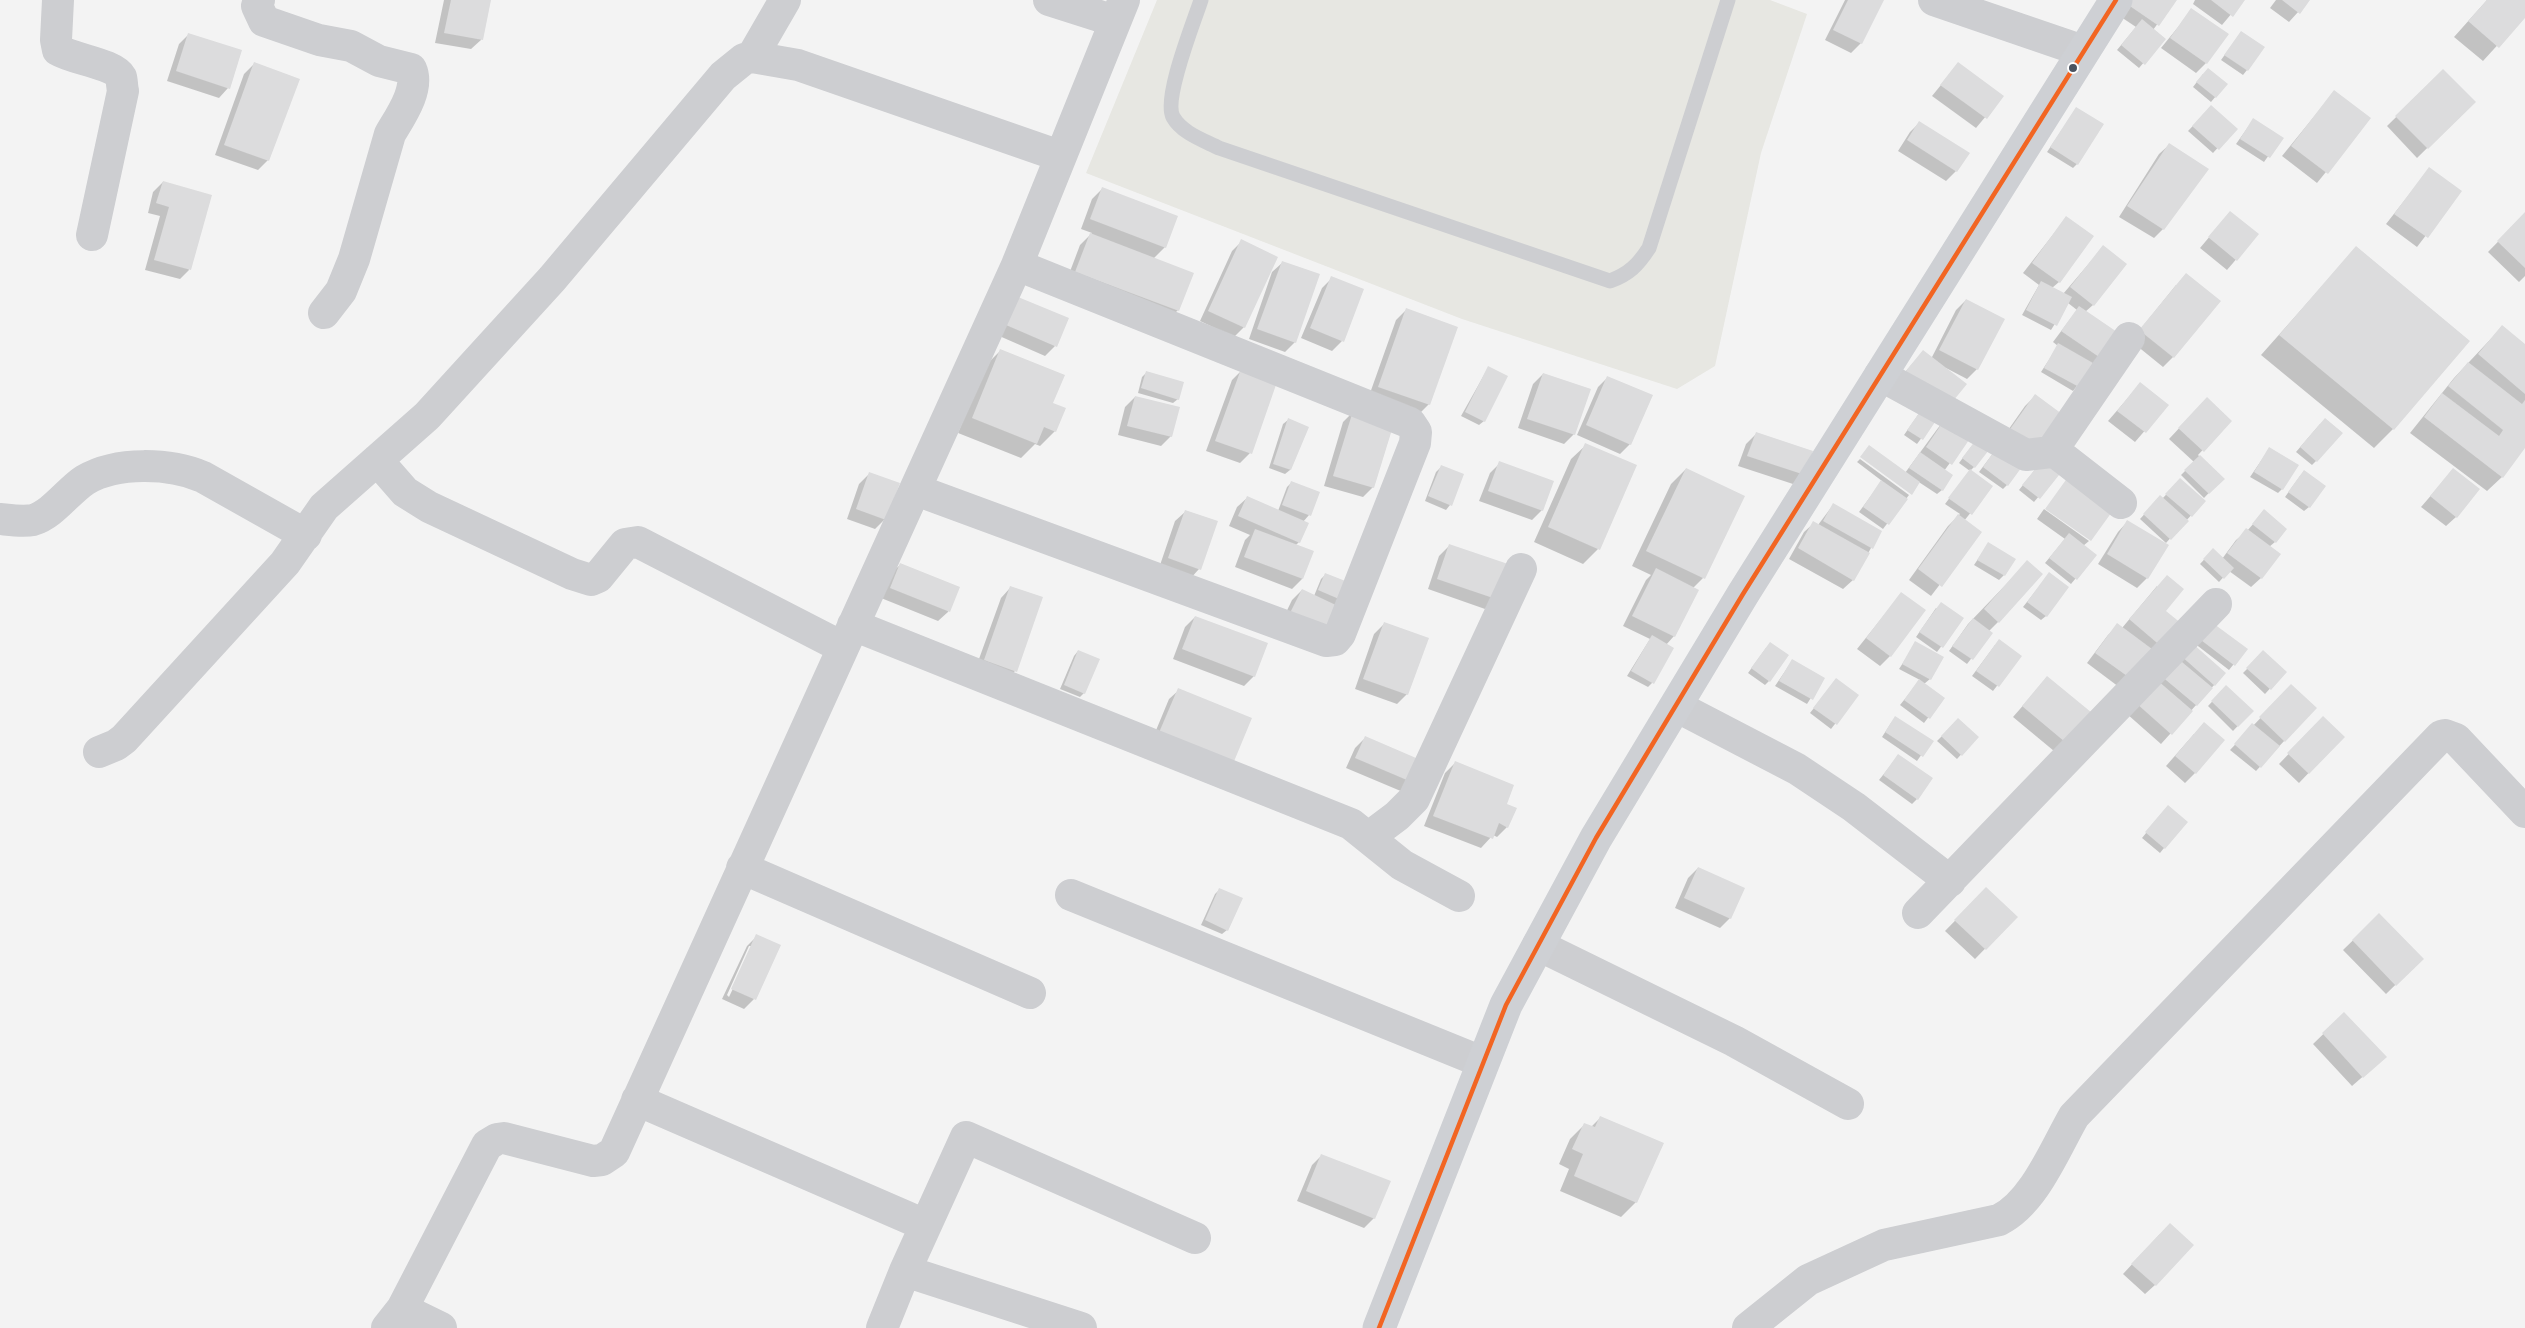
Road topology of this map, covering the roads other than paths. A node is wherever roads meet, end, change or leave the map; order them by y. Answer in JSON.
{"nodes":[{"id":1,"x":58,"y":0,"type":"edge"},
{"id":2,"x":259,"y":0,"type":"edge"},
{"id":3,"x":785,"y":0,"type":"edge"},
{"id":4,"x":1049,"y":0,"type":"edge"},
{"id":5,"x":1201,"y":0,"type":"edge"},
{"id":6,"x":1728,"y":0,"type":"edge"},
{"id":7,"x":1934,"y":0,"type":"edge"},
{"id":8,"x":2116,"y":0,"type":"edge"},
{"id":9,"x":1120,"y":10,"type":"edge"},
{"id":10,"x":2083,"y":51,"type":"junction"},
{"id":11,"x":752,"y":57,"type":"junction"},
{"id":12,"x":1060,"y":156,"type":"junction"},
{"id":13,"x":92,"y":235,"type":"dead end"},
{"id":14,"x":1017,"y":265,"type":"junction"},
{"id":15,"x":324,"y":313,"type":"dead end"},
{"id":16,"x":2129,"y":338,"type":"dead end"},
{"id":17,"x":1880,"y":375,"type":"junction"},
{"id":18,"x":2051,"y":452,"type":"junction"},
{"id":19,"x":377,"y":460,"type":"junction"},
{"id":20,"x":916,"y":490,"type":"junction"},
{"id":21,"x":2121,"y":502,"type":"dead end"},
{"id":22,"x":0,"y":519,"type":"edge"},
{"id":23,"x":306,"y":535,"type":"junction"},
{"id":24,"x":1521,"y":569,"type":"dead end"},
{"id":25,"x":2216,"y":604,"type":"dead end"},
{"id":26,"x":848,"y":636,"type":"junction"},
{"id":27,"x":1676,"y":706,"type":"junction"},
{"id":28,"x":99,"y":752,"type":"dead end"},
{"id":29,"x":2525,"y":812,"type":"edge"},
{"id":30,"x":1369,"y":837,"type":"junction"},
{"id":31,"x":742,"y":868,"type":"junction"},
{"id":32,"x":1950,"y":881,"type":"junction"},
{"id":33,"x":1071,"y":895,"type":"dead end"},
{"id":34,"x":1459,"y":896,"type":"dead end"},
{"id":35,"x":1918,"y":913,"type":"dead end"},
{"id":36,"x":1538,"y":945,"type":"junction"},
{"id":37,"x":1030,"y":993,"type":"dead end"},
{"id":38,"x":1482,"y":1062,"type":"junction"},
{"id":39,"x":638,"y":1100,"type":"junction"},
{"id":40,"x":1848,"y":1104,"type":"dead end"},
{"id":41,"x":925,"y":1226,"type":"junction"},
{"id":42,"x":1195,"y":1238,"type":"dead end"},
{"id":43,"x":905,"y":1271,"type":"junction"},
{"id":44,"x":394,"y":1318,"type":"edge"},
{"id":45,"x":1075,"y":1327,"type":"edge"},
{"id":46,"x":441,"y":1328,"type":"edge"},
{"id":47,"x":882,"y":1328,"type":"edge"},
{"id":48,"x":1379,"y":1328,"type":"edge"},
{"id":49,"x":1748,"y":1328,"type":"edge"}],
"edges":[{"from":1,"to":13,"type":"street"},
{"from":2,"to":15,"type":"street"},
{"from":3,"to":11,"type":"street"},
{"from":4,"to":9,"type":"street"},
{"from":5,"to":6,"type":"lane"},
{"from":7,"to":10,"type":"street"},
{"from":8,"to":10,"type":"street"},
{"from":9,"to":12,"type":"street"},
{"from":10,"to":17,"type":"street"},
{"from":11,"to":12,"type":"street"},
{"from":11,"to":19,"type":"street"},
{"from":12,"to":14,"type":"street"},
{"from":14,"to":20,"type":"street"},
{"from":14,"to":20,"type":"street"},
{"from":16,"to":18,"type":"street"},
{"from":17,"to":18,"type":"street"},
{"from":17,"to":27,"type":"street"},
{"from":18,"to":21,"type":"street"},
{"from":19,"to":23,"type":"street"},
{"from":19,"to":26,"type":"street"},
{"from":20,"to":26,"type":"street"},
{"from":22,"to":23,"type":"street"},
{"from":23,"to":28,"type":"street"},
{"from":24,"to":30,"type":"street"},
{"from":25,"to":32,"type":"street"},
{"from":26,"to":30,"type":"street"},
{"from":26,"to":31,"type":"street"},
{"from":27,"to":32,"type":"street"},
{"from":27,"to":36,"type":"street"},
{"from":29,"to":49,"type":"street"},
{"from":30,"to":34,"type":"street"},
{"from":31,"to":37,"type":"street"},
{"from":31,"to":39,"type":"street"},
{"from":32,"to":35,"type":"street"},
{"from":33,"to":38,"type":"street"},
{"from":36,"to":38,"type":"street"},
{"from":36,"to":40,"type":"street"},
{"from":38,"to":48,"type":"street"},
{"from":39,"to":41,"type":"street"},
{"from":39,"to":44,"type":"street"},
{"from":41,"to":42,"type":"street"},
{"from":41,"to":43,"type":"street"},
{"from":43,"to":45,"type":"street"},
{"from":43,"to":47,"type":"street"},
{"from":44,"to":46,"type":"street"}]}
